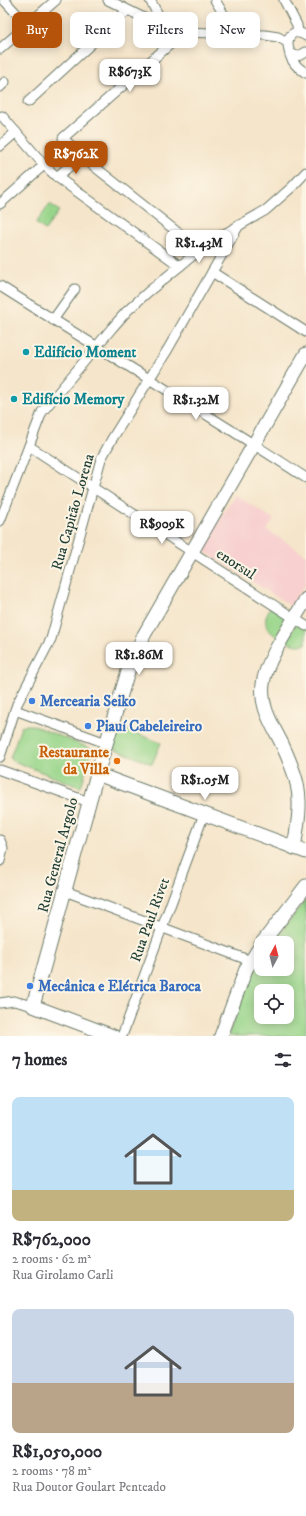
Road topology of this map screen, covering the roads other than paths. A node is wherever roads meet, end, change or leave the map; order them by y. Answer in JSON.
{"nodes":[{"id":1,"x":4,"y":0,"type":"edge"},
{"id":2,"x":56,"y":0,"type":"edge"},
{"id":3,"x":108,"y":0,"type":"edge"},
{"id":4,"x":150,"y":0,"type":"edge"},
{"id":5,"x":215,"y":0,"type":"edge"},
{"id":6,"x":284,"y":0,"type":"edge"},
{"id":7,"x":127,"y":11,"type":"junction"},
{"id":8,"x":15,"y":12,"type":"edge"},
{"id":9,"x":42,"y":12,"type":"edge"},
{"id":10,"x":157,"y":12,"type":"edge"},
{"id":11,"x":222,"y":12,"type":"edge"},
{"id":12,"x":133,"y":14,"type":"edge"},
{"id":13,"x":260,"y":35,"type":"edge"},
{"id":14,"x":302,"y":35,"type":"edge"},
{"id":15,"x":12,"y":38,"type":"edge"},
{"id":16,"x":288,"y":46,"type":"junction"},
{"id":17,"x":166,"y":48,"type":"edge"},
{"id":18,"x":0,"y":49,"type":"edge"},
{"id":19,"x":303,"y":54,"type":"edge"},
{"id":20,"x":305,"y":72,"type":"edge"},
{"id":21,"x":28,"y":102,"type":"dead end"},
{"id":22,"x":2,"y":116,"type":"dead end"},
{"id":23,"x":16,"y":132,"type":"junction"},
{"id":24,"x":0,"y":146,"type":"edge"},
{"id":25,"x":81,"y":156,"type":"junction"},
{"id":26,"x":44,"y":165,"type":"junction"},
{"id":27,"x":306,"y":172,"type":"edge"},
{"id":28,"x":57,"y":177,"type":"junction"},
{"id":29,"x":302,"y":183,"type":"edge"},
{"id":30,"x":0,"y":204,"type":"edge"},
{"id":31,"x":239,"y":225,"type":"junction"},
{"id":32,"x":200,"y":250,"type":"junction"},
{"id":33,"x":180,"y":266,"type":"junction"},
{"id":34,"x":212,"y":272,"type":"junction"},
{"id":35,"x":0,"y":286,"type":"edge"},
{"id":36,"x":75,"y":289,"type":"dead end"},
{"id":37,"x":53,"y":320,"type":"junction"},
{"id":38,"x":306,"y":332,"type":"edge"},
{"id":39,"x":96,"y":347,"type":"junction"},
{"id":40,"x":306,"y":354,"type":"edge"},
{"id":41,"x":150,"y":379,"type":"junction"},
{"id":42,"x":254,"y":444,"type":"junction"},
{"id":43,"x":29,"y":446,"type":"junction"},
{"id":44,"x":306,"y":478,"type":"edge"},
{"id":45,"x":93,"y":487,"type":"junction"},
{"id":46,"x":0,"y":521,"type":"edge"},
{"id":47,"x":192,"y":552,"type":"junction"},
{"id":48,"x":306,"y":599,"type":"edge"},
{"id":49,"x":295,"y":619,"type":"junction"},
{"id":50,"x":306,"y":626,"type":"edge"},
{"id":51,"x":15,"y":710,"type":"junction"},
{"id":52,"x":106,"y":743,"type":"junction"},
{"id":53,"x":0,"y":757,"type":"edge"},
{"id":54,"x":0,"y":770,"type":"edge"},
{"id":55,"x":96,"y":774,"type":"junction"},
{"id":56,"x":89,"y":802,"type":"junction"},
{"id":57,"x":204,"y":814,"type":"junction"},
{"id":58,"x":0,"y":840,"type":"edge"},
{"id":59,"x":300,"y":850,"type":"edge"},
{"id":60,"x":0,"y":861,"type":"edge"},
{"id":61,"x":306,"y":886,"type":"edge"},
{"id":62,"x":65,"y":891,"type":"junction"},
{"id":63,"x":162,"y":927,"type":"junction"},
{"id":64,"x":268,"y":936,"type":"edge"},
{"id":65,"x":254,"y":956,"type":"edge"},
{"id":66,"x":251,"y":961,"type":"junction"},
{"id":67,"x":0,"y":1003,"type":"edge"},
{"id":68,"x":33,"y":1006,"type":"junction"},
{"id":69,"x":113,"y":1036,"type":"edge"},
{"id":70,"x":122,"y":1036,"type":"edge"},
{"id":71,"x":221,"y":1036,"type":"edge"}],
"edges":[{"from":1,"to":8,"type":"street"},
{"from":2,"to":9,"type":"street"},
{"from":3,"to":7,"type":"street"},
{"from":4,"to":10,"type":"street"},
{"from":5,"to":11,"type":"street"},
{"from":6,"to":14,"type":"street"},
{"from":7,"to":12,"type":"street"},
{"from":7,"to":21,"type":"street"},
{"from":13,"to":16,"type":"street"},
{"from":14,"to":16,"type":"street"},
{"from":15,"to":18,"type":"street"},
{"from":16,"to":19,"type":"street"},
{"from":16,"to":20,"type":"street"},
{"from":17,"to":25,"type":"street"},
{"from":19,"to":20,"type":"street"},
{"from":22,"to":23,"type":"street"},
{"from":23,"to":24,"type":"street"},
{"from":23,"to":26,"type":"street"},
{"from":25,"to":28,"type":"street"},
{"from":25,"to":32,"type":"street"},
{"from":26,"to":28,"type":"street"},
{"from":26,"to":30,"type":"street"},
{"from":27,"to":29,"type":"street"},
{"from":28,"to":33,"type":"street"},
{"from":29,"to":31,"type":"street"},
{"from":31,"to":32,"type":"street"},
{"from":31,"to":34,"type":"street","name":"Rua Capitão Lorena"},
{"from":32,"to":33,"type":"street"},
{"from":33,"to":39,"type":"street"},
{"from":34,"to":38,"type":"street"},
{"from":34,"to":41,"type":"street","name":"Rua Capitão Lorena"},
{"from":35,"to":37,"type":"street"},
{"from":36,"to":37,"type":"street"},
{"from":37,"to":39,"type":"street"},
{"from":39,"to":41,"type":"street"},
{"from":39,"to":43,"type":"street"},
{"from":40,"to":42,"type":"street","name":"Rua General Argolo"},
{"from":41,"to":42,"type":"street"},
{"from":41,"to":45,"type":"street","name":"Rua Capitão Lorena"},
{"from":42,"to":44,"type":"street"},
{"from":42,"to":47,"type":"street","name":"Rua General Argolo"},
{"from":43,"to":45,"type":"street","name":"enorsul"},
{"from":43,"to":46,"type":"street"},
{"from":45,"to":47,"type":"street","name":"enorsul"},
{"from":45,"to":51,"type":"street","name":"Rua Capitão Lorena"},
{"from":47,"to":49,"type":"street","name":"enorsul"},
{"from":47,"to":52,"type":"street","name":"Rua General Argolo"},
{"from":48,"to":49,"type":"street"},
{"from":49,"to":50,"type":"street","name":"enorsul"},
{"from":49,"to":59,"type":"street"},
{"from":51,"to":52,"type":"street"},
{"from":51,"to":53,"type":"street","name":"Rua Capitão Lorena"},
{"from":52,"to":55,"type":"street","name":"Rua General Argolo"},
{"from":54,"to":56,"type":"street"},
{"from":55,"to":56,"type":"street","name":"Rua General Argolo"},
{"from":55,"to":57,"type":"street"},
{"from":56,"to":62,"type":"street","name":"Rua General Argolo"},
{"from":57,"to":59,"type":"street"},
{"from":57,"to":63,"type":"street","name":"Rua Paul Rivet"},
{"from":58,"to":60,"type":"street"},
{"from":61,"to":64,"type":"street"},
{"from":62,"to":63,"type":"street"},
{"from":62,"to":68,"type":"street","name":"Rua General Argolo"},
{"from":63,"to":66,"type":"street"},
{"from":63,"to":70,"type":"street","name":"Rua Paul Rivet"},
{"from":65,"to":66,"type":"street"},
{"from":66,"to":71,"type":"street"},
{"from":67,"to":68,"type":"street"},
{"from":68,"to":69,"type":"street"}]}
